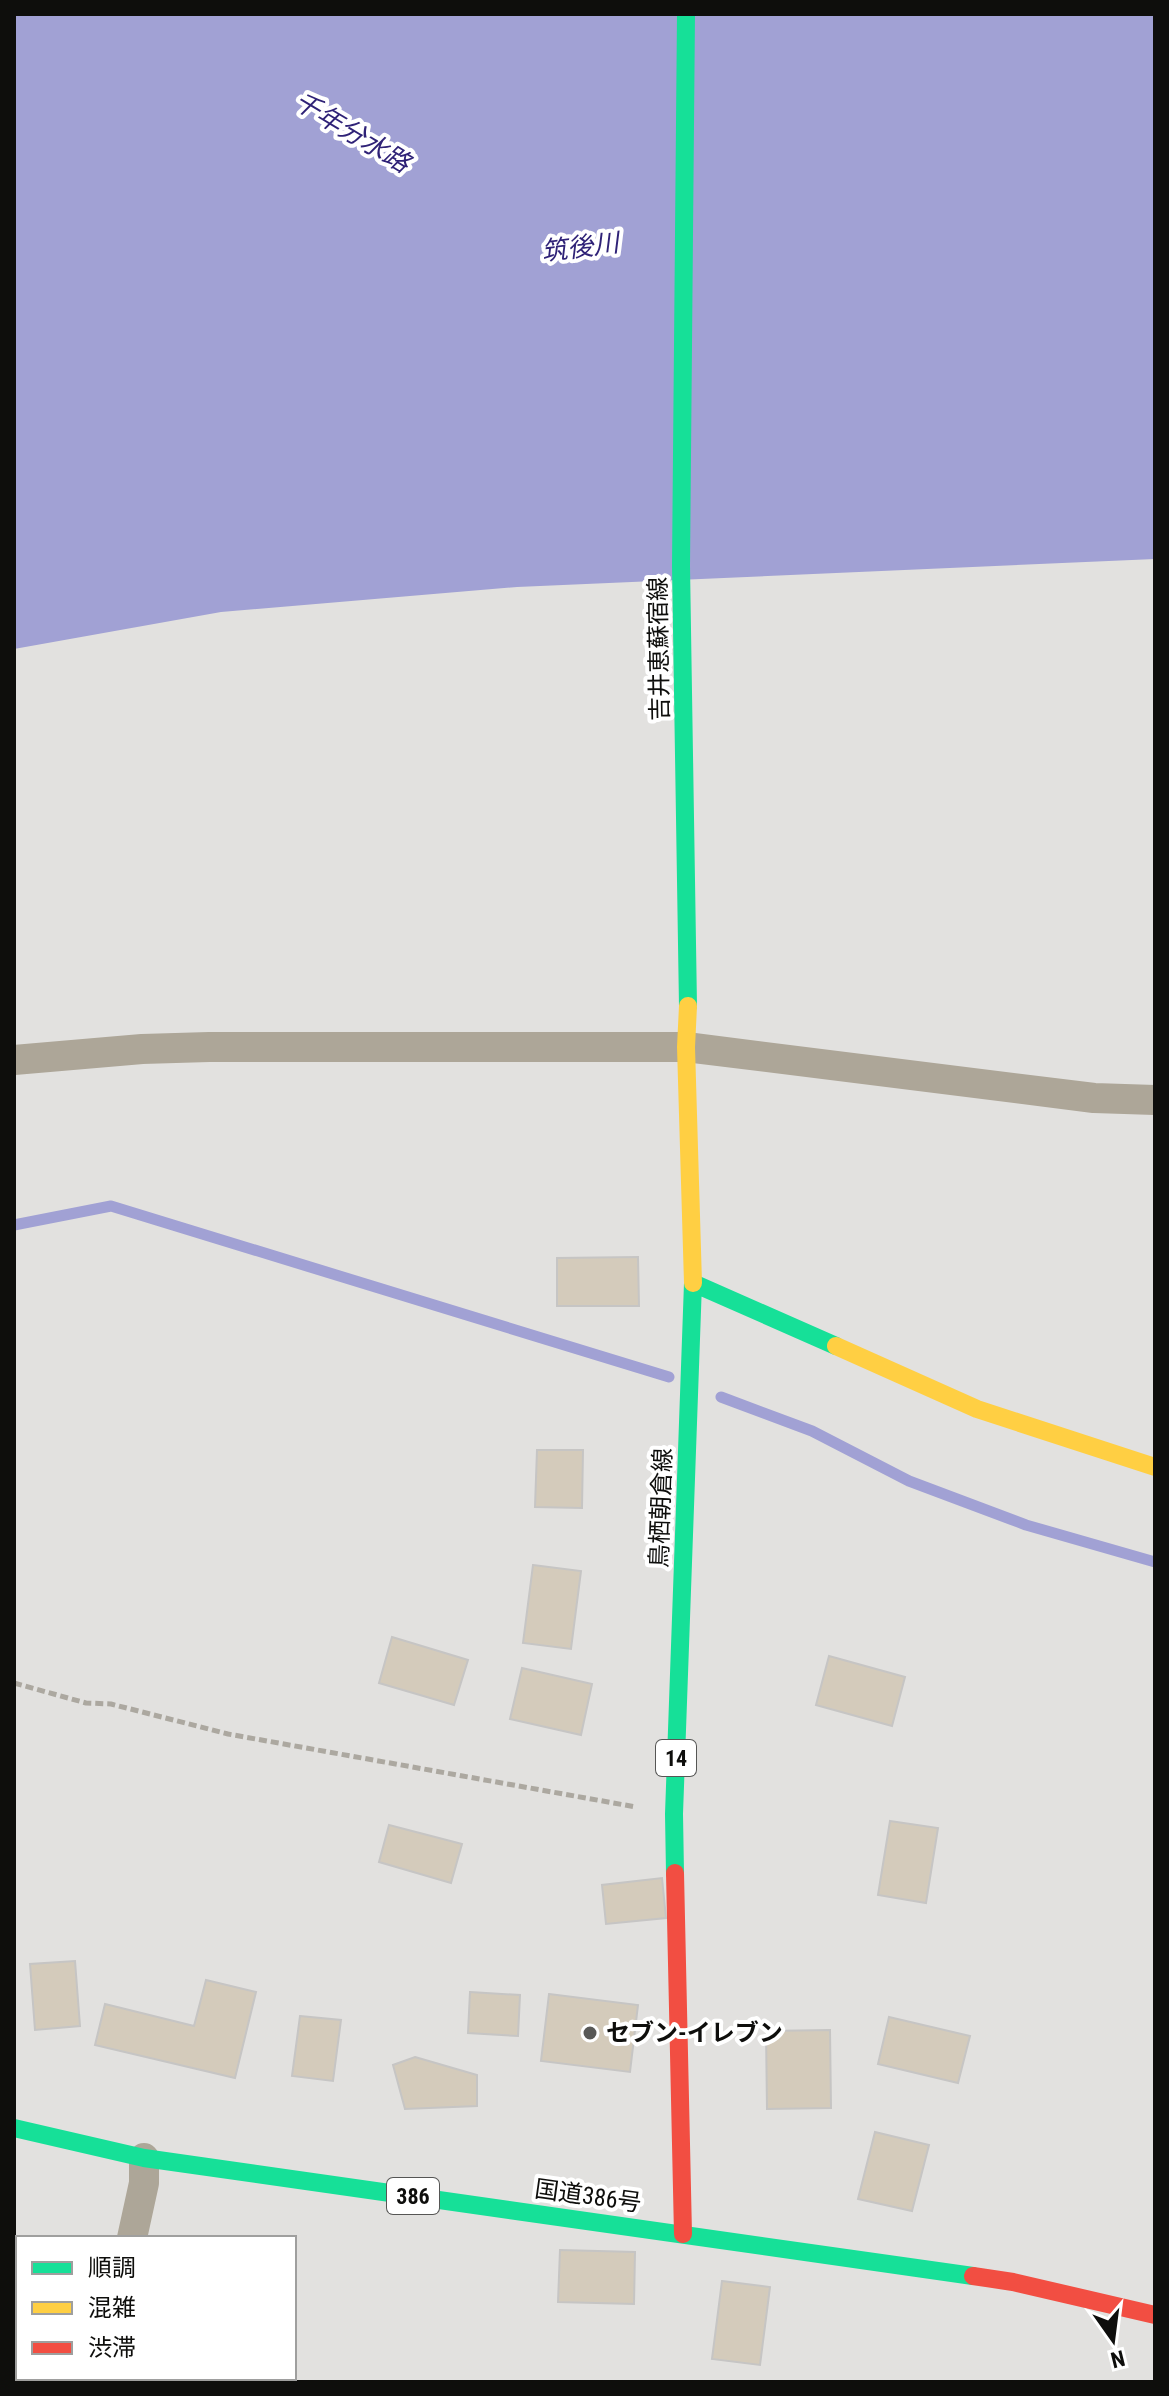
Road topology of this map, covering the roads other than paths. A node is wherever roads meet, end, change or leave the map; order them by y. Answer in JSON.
{"nodes":[{"id":1,"x":686,"y":14,"type":"edge"},
{"id":2,"x":686,"y":1047,"type":"junction"},
{"id":3,"x":14,"y":1060,"type":"edge"},
{"id":4,"x":1155,"y":1100,"type":"edge"},
{"id":5,"x":693,"y":1283,"type":"junction"},
{"id":6,"x":1155,"y":1467,"type":"edge"},
{"id":7,"x":14,"y":2128,"type":"edge"},
{"id":8,"x":144,"y":2158,"type":"junction"},
{"id":9,"x":683,"y":2234,"type":"junction"},
{"id":10,"x":132,"y":2236,"type":"edge"},
{"id":11,"x":1155,"y":2315,"type":"edge"}],
"edges":[{"from":1,"to":2,"type":"main road","name":"吉井恵蘇宿線"},
{"from":2,"to":3,"type":"street"},
{"from":2,"to":4,"type":"street"},
{"from":2,"to":5,"type":"main road","name":"吉井恵蘇宿線"},
{"from":5,"to":6,"type":"main road"},
{"from":5,"to":9,"type":"main road","name":"鳥栖朝倉線","number":"14"},
{"from":7,"to":8,"type":"main road","name":"国道386号","number":"386"},
{"from":8,"to":9,"type":"main road","name":"国道386号","number":"386"},
{"from":8,"to":10,"type":"street"},
{"from":9,"to":11,"type":"main road","name":"国道386号","number":"386"}]}
